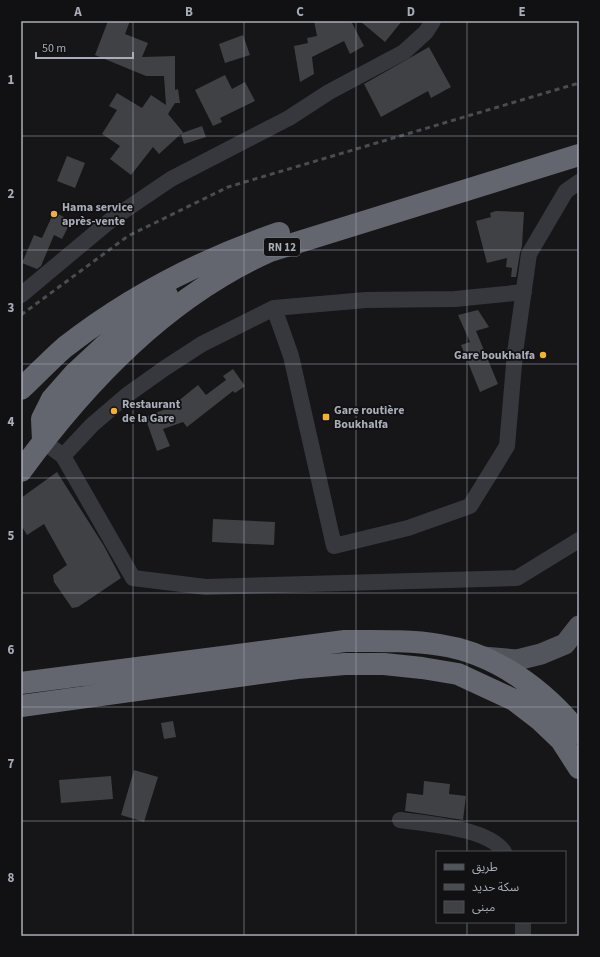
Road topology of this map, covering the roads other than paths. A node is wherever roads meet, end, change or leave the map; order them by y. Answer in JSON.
{"nodes":[{"id":1,"x":433,"y":21,"type":"edge"},
{"id":2,"x":579,"y":140,"type":"edge"},
{"id":3,"x":579,"y":155,"type":"edge"},
{"id":4,"x":579,"y":182,"type":"edge"},
{"id":5,"x":237,"y":247,"type":"junction"},
{"id":6,"x":524,"y":292,"type":"junction"},
{"id":7,"x":21,"y":294,"type":"edge"},
{"id":8,"x":274,"y":308,"type":"junction"},
{"id":9,"x":21,"y":389,"type":"edge"},
{"id":10,"x":43,"y":441,"type":"junction"},
{"id":11,"x":62,"y":456,"type":"junction"},
{"id":12,"x":21,"y":471,"type":"edge"},
{"id":13,"x":579,"y":540,"type":"edge"},
{"id":14,"x":579,"y":626,"type":"edge"},
{"id":15,"x":483,"y":656,"type":"junction"},
{"id":16,"x":21,"y":683,"type":"edge"},
{"id":17,"x":21,"y":706,"type":"edge"},
{"id":18,"x":579,"y":733,"type":"edge"},
{"id":19,"x":579,"y":768,"type":"edge"},
{"id":20,"x":400,"y":820,"type":"dead end"},
{"id":21,"x":503,"y":851,"type":"edge"},
{"id":22,"x":523,"y":923,"type":"edge"},
{"id":23,"x":523,"y":936,"type":"edge"}],
"edges":[{"from":1,"to":7,"type":"street"},
{"from":2,"to":5,"type":"highway","number":"RN 12"},
{"from":3,"to":10,"type":"highway","number":"RN 12"},
{"from":4,"to":6,"type":"street"},
{"from":5,"to":9,"type":"highway"},
{"from":5,"to":10,"type":"highway","number":"RN 12"},
{"from":6,"to":8,"type":"street"},
{"from":6,"to":8,"type":"street"},
{"from":8,"to":11,"type":"street"},
{"from":10,"to":11,"type":"street"},
{"from":10,"to":12,"type":"highway","number":"RN 12"},
{"from":11,"to":13,"type":"street"},
{"from":14,"to":15,"type":"main road"},
{"from":15,"to":16,"type":"highway"},
{"from":15,"to":18,"type":"highway"},
{"from":17,"to":19,"type":"highway"},
{"from":20,"to":21,"type":"street"},
{"from":22,"to":23,"type":"street"}]}
